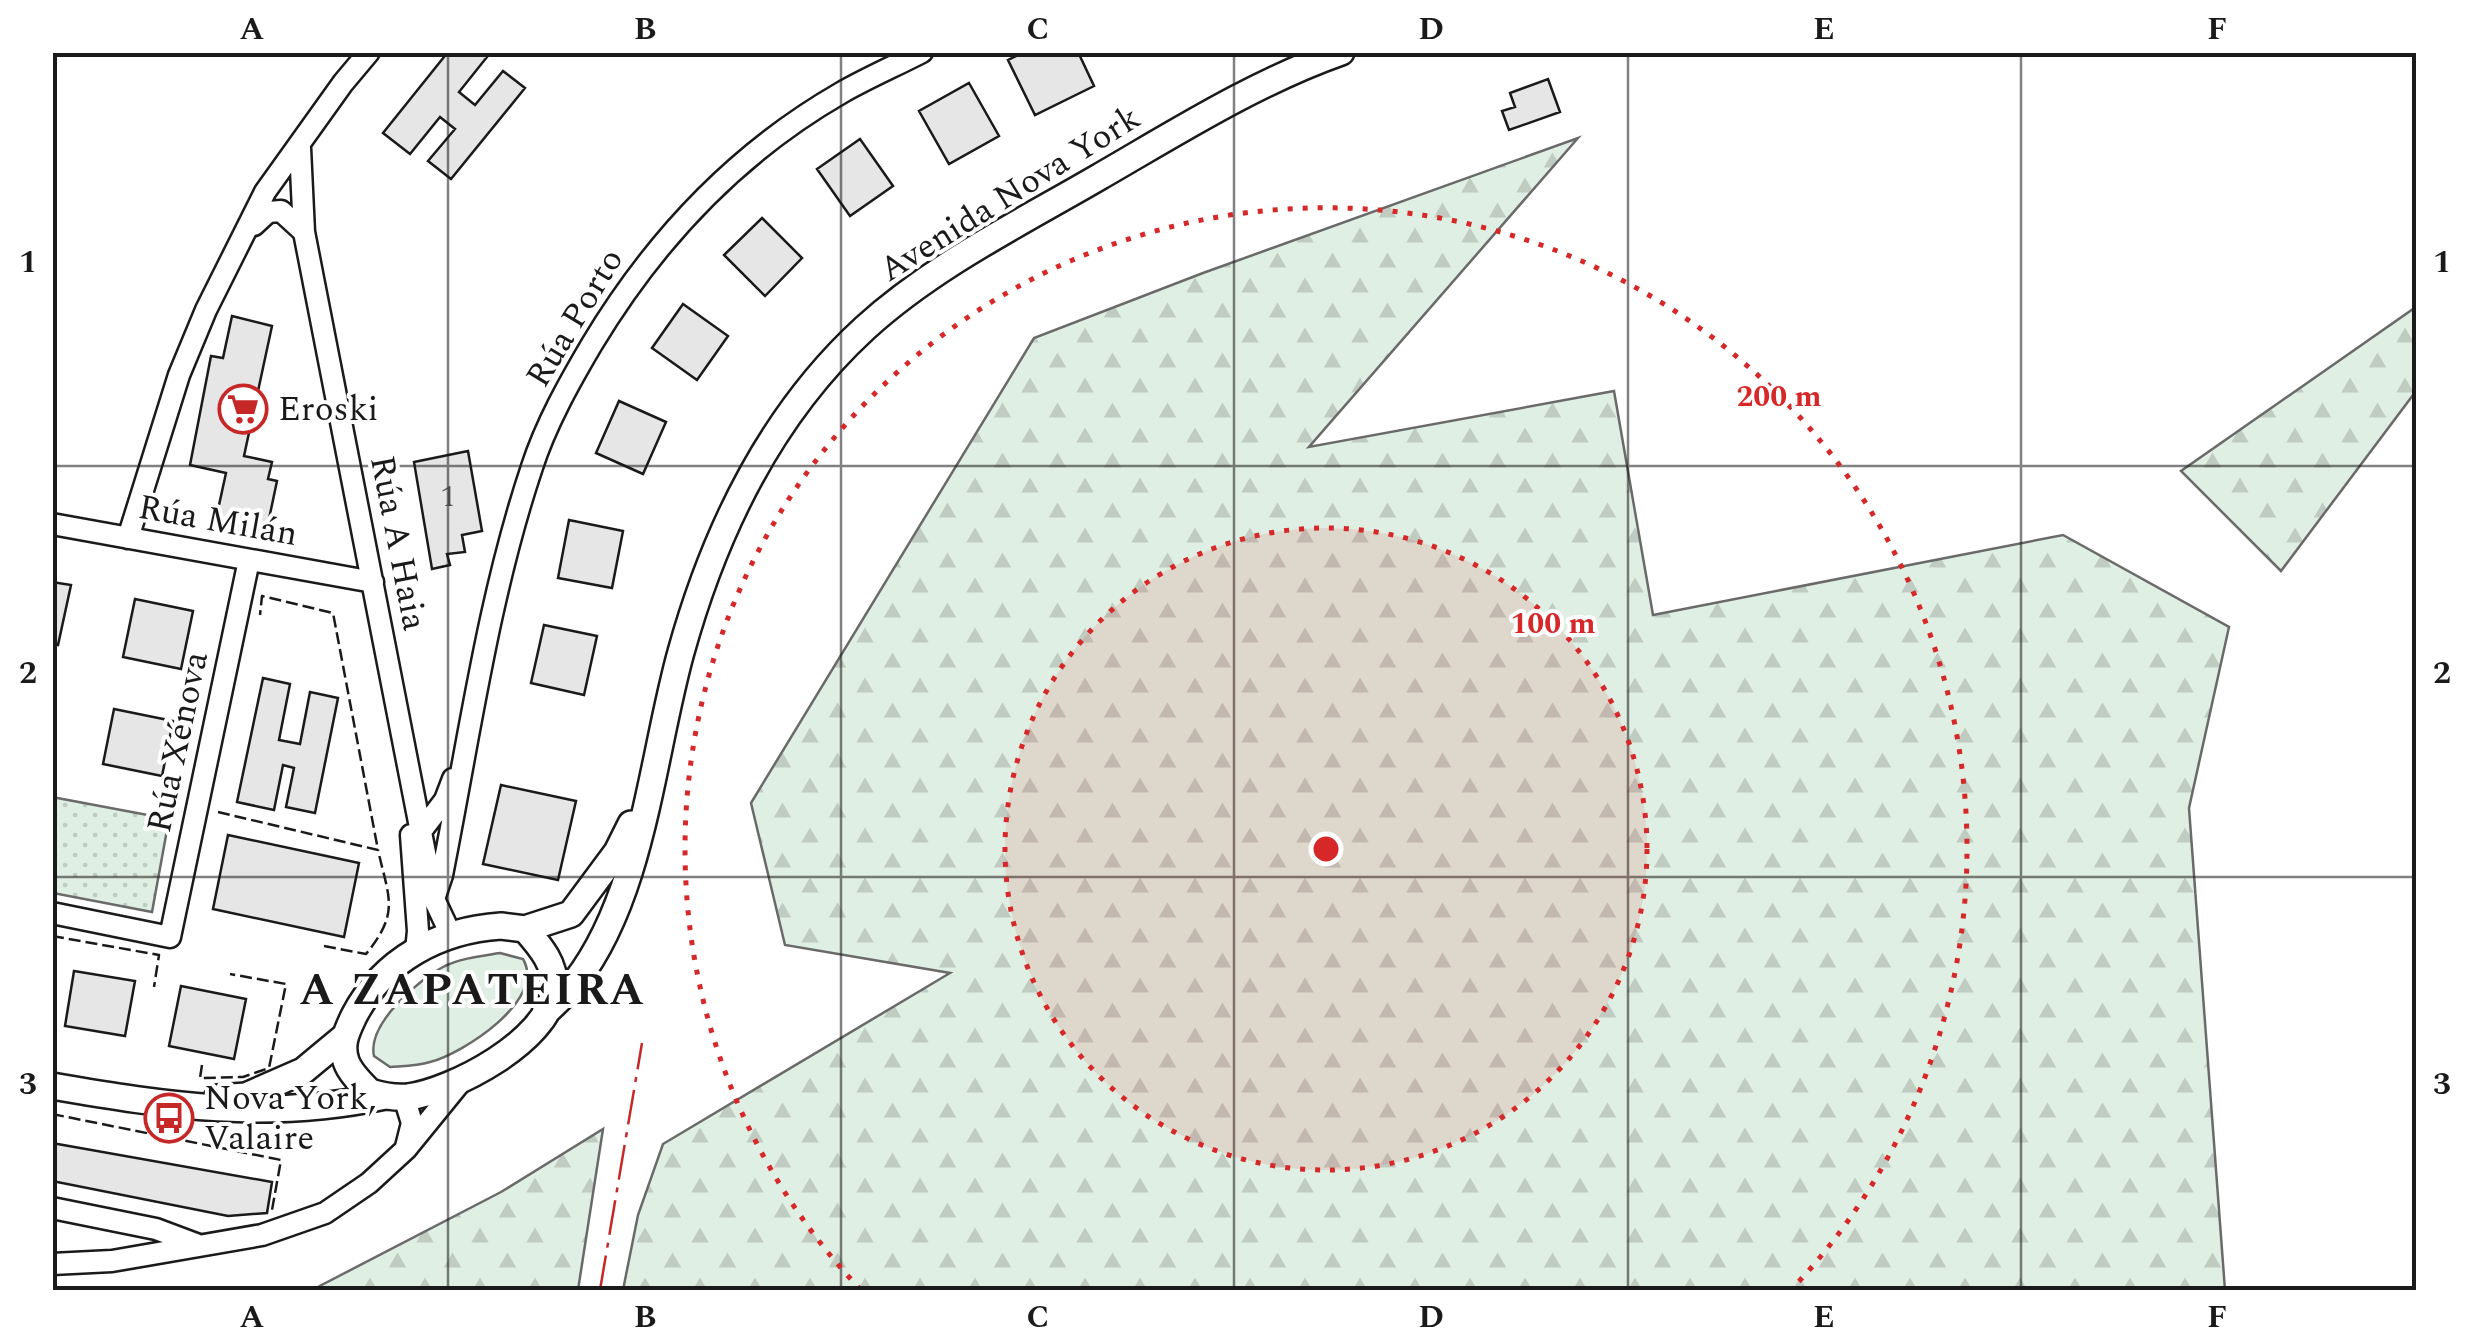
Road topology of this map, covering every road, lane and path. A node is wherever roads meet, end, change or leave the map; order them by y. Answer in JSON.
{"nodes":[{"id":1,"x":369,"y":52,"type":"edge"},
{"id":2,"x":922,"y":52,"type":"edge"},
{"id":3,"x":1340,"y":52,"type":"edge"},
{"id":4,"x":300,"y":148,"type":"junction"},
{"id":5,"x":304,"y":232,"type":"junction"},
{"id":6,"x":240,"y":243,"type":"junction"},
{"id":7,"x":52,"y":524,"type":"edge"},
{"id":8,"x":128,"y":538,"type":"junction"},
{"id":9,"x":249,"y":560,"type":"junction"},
{"id":10,"x":372,"y":582,"type":"junction"},
{"id":11,"x":468,"y":745,"type":"junction"},
{"id":12,"x":410,"y":774,"type":"junction"},
{"id":13,"x":647,"y":793,"type":"junction"},
{"id":14,"x":421,"y":830,"type":"junction"},
{"id":15,"x":412,"y":852,"type":"junction"},
{"id":16,"x":434,"y":899,"type":"junction"},
{"id":17,"x":52,"y":913,"type":"edge"},
{"id":18,"x":524,"y":929,"type":"junction"},
{"id":19,"x":450,"y":933,"type":"junction"},
{"id":20,"x":416,"y":951,"type":"junction"},
{"id":21,"x":545,"y":1014,"type":"junction"},
{"id":22,"x":344,"y":1037,"type":"junction"},
{"id":23,"x":462,"y":1080,"type":"junction"},
{"id":24,"x":52,"y":1086,"type":"edge"},
{"id":25,"x":394,"y":1097,"type":"junction"},
{"id":26,"x":161,"y":1102,"type":"junction"},
{"id":27,"x":406,"y":1148,"type":"junction"},
{"id":28,"x":52,"y":1208,"type":"edge"},
{"id":29,"x":196,"y":1244,"type":"junction"},
{"id":30,"x":52,"y":1264,"type":"edge"}],
"edges":[{"from":1,"to":4,"type":"street"},
{"from":2,"to":11,"type":"street","name":"Rúa Porto"},
{"from":3,"to":13,"type":"street","name":"Avenida Nova York"},
{"from":4,"to":5,"type":"street","name":"Rúa A Haia"},
{"from":4,"to":6,"type":"street"},
{"from":5,"to":6,"type":"street"},
{"from":5,"to":10,"type":"street","name":"Rúa A Haia"},
{"from":6,"to":8,"type":"street"},
{"from":7,"to":8,"type":"street","name":"Rúa Milán"},
{"from":8,"to":9,"type":"street","name":"Rúa Milán"},
{"from":9,"to":10,"type":"street","name":"Rúa Milán"},
{"from":9,"to":17,"type":"street","name":"Rúa Xénova"},
{"from":10,"to":12,"type":"street","name":"Rúa A Haia"},
{"from":11,"to":12,"type":"street"},
{"from":11,"to":14,"type":"street","name":"Rúa Porto"},
{"from":11,"to":16,"type":"street","name":"Rúa Porto"},
{"from":12,"to":14,"type":"street","name":"Rúa A Haia"},
{"from":12,"to":15,"type":"street","name":"Rúa A Haia"},
{"from":13,"to":18,"type":"street","name":"Avenida Nova York"},
{"from":13,"to":21,"type":"street","name":"Avenida Nova York"},
{"from":14,"to":15,"type":"street","name":"Rúa A Haia"},
{"from":14,"to":16,"type":"street","name":"Rúa A Haia"},
{"from":15,"to":20,"type":"street","name":"Rúa A Haia"},
{"from":16,"to":19,"type":"street","name":"Rúa A Haia"},
{"from":18,"to":19,"type":"street"},
{"from":18,"to":21,"type":"street"},
{"from":19,"to":20,"type":"street"},
{"from":20,"to":22,"type":"street"},
{"from":21,"to":23,"type":"street"},
{"from":22,"to":25,"type":"street"},
{"from":22,"to":26,"type":"street"},
{"from":23,"to":25,"type":"street"},
{"from":23,"to":27,"type":"street"},
{"from":24,"to":26,"type":"street"},
{"from":25,"to":26,"type":"street"},
{"from":25,"to":27,"type":"street"},
{"from":27,"to":29,"type":"street"},
{"from":28,"to":29,"type":"street"},
{"from":29,"to":30,"type":"street"}]}
